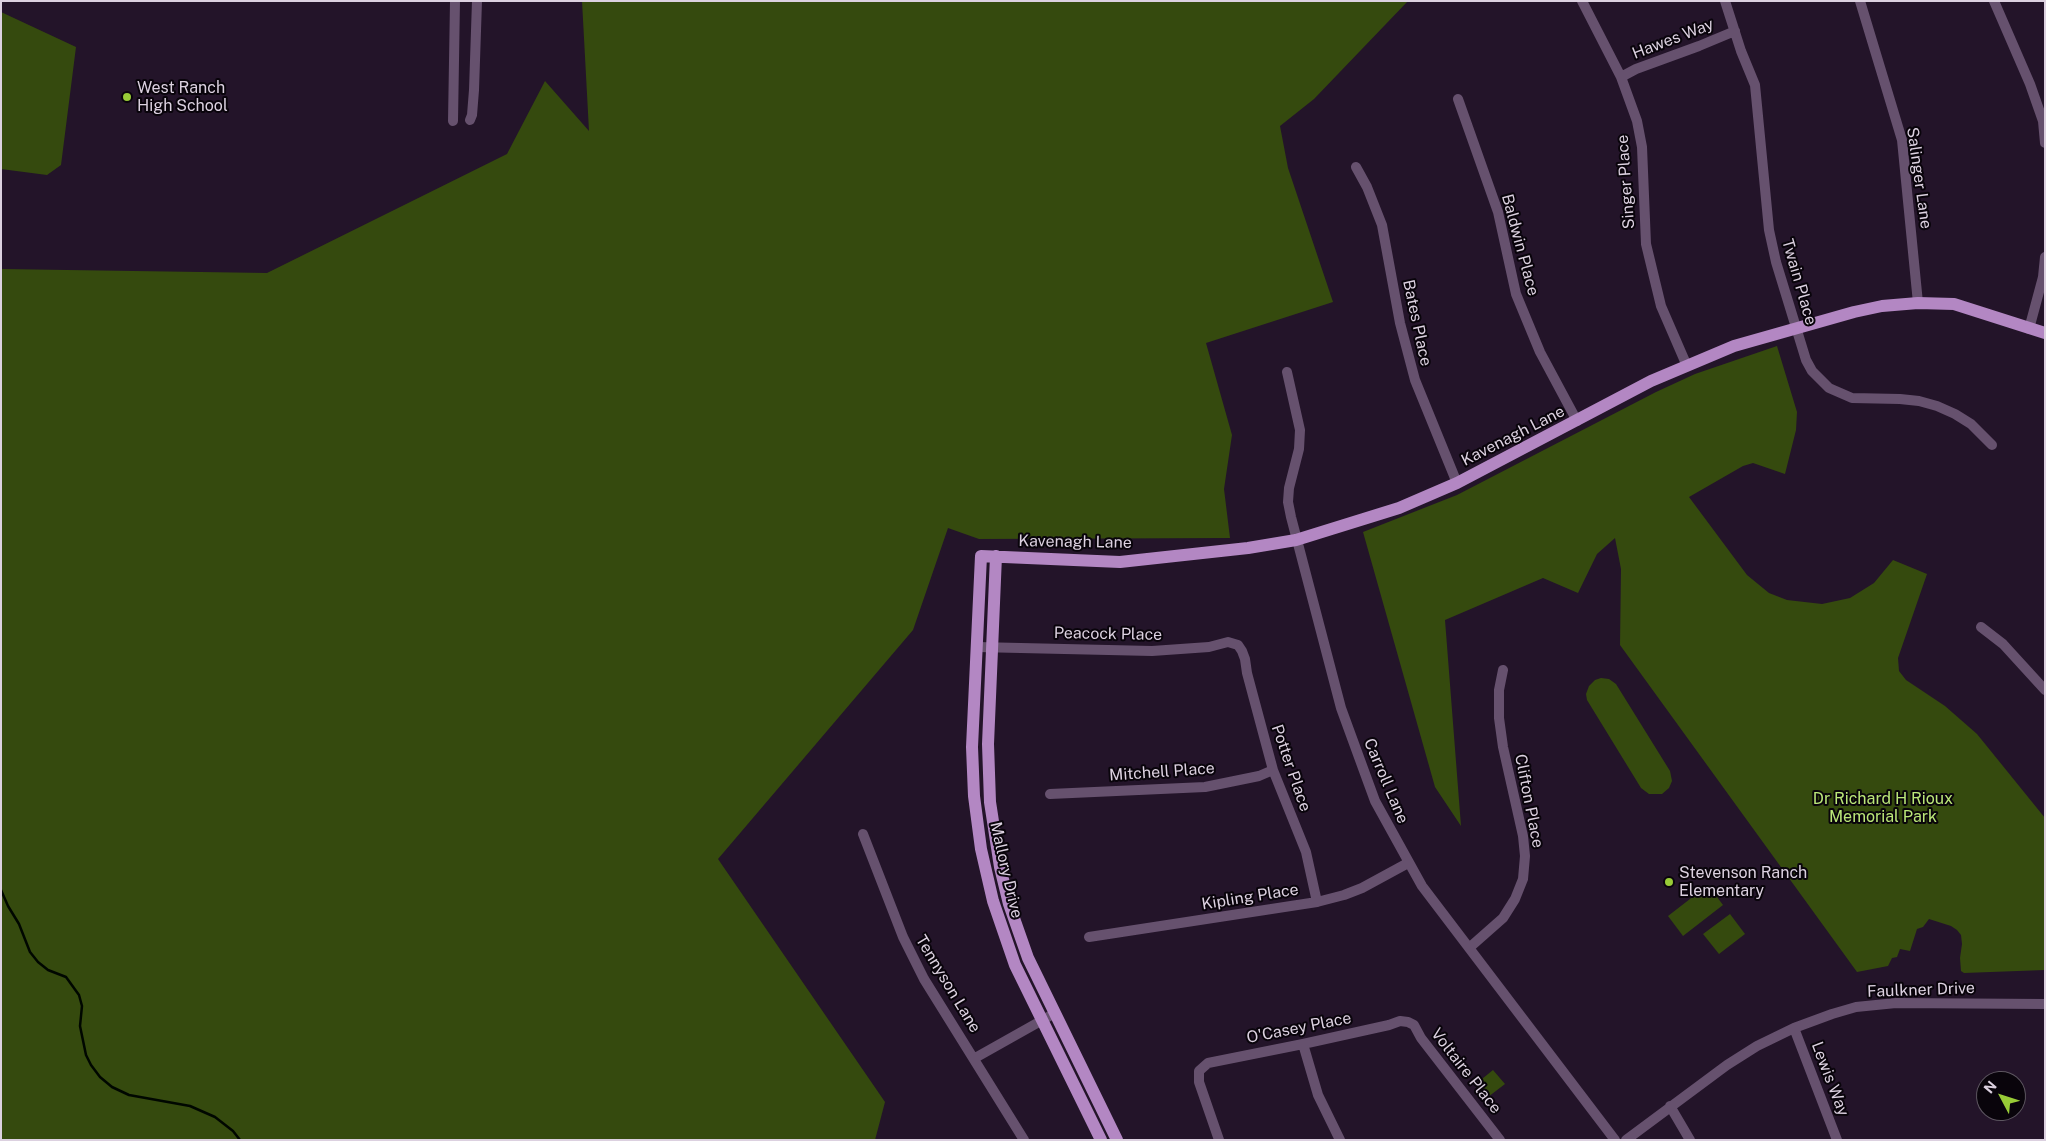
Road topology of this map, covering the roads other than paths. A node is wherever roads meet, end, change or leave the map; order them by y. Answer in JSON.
{"nodes":[{"id":1,"x":455,"y":1,"type":"edge"},
{"id":2,"x":477,"y":1,"type":"edge"},
{"id":3,"x":1582,"y":1,"type":"edge"},
{"id":4,"x":1725,"y":1,"type":"edge"},
{"id":5,"x":1860,"y":1,"type":"edge"},
{"id":6,"x":1994,"y":1,"type":"edge"},
{"id":7,"x":1735,"y":31,"type":"junction"},
{"id":8,"x":1621,"y":77,"type":"junction"},
{"id":9,"x":1458,"y":99,"type":"dead end"},
{"id":10,"x":470,"y":120,"type":"dead end"},
{"id":11,"x":453,"y":121,"type":"dead end"},
{"id":12,"x":2045,"y":143,"type":"edge"},
{"id":13,"x":1356,"y":167,"type":"dead end"},
{"id":14,"x":2045,"y":257,"type":"edge"},
{"id":15,"x":1918,"y":303,"type":"junction"},
{"id":16,"x":1798,"y":329,"type":"junction"},
{"id":17,"x":2029,"y":329,"type":"junction"},
{"id":18,"x":2045,"y":333,"type":"edge"},
{"id":19,"x":1687,"y":366,"type":"junction"},
{"id":20,"x":1287,"y":372,"type":"dead end"},
{"id":21,"x":1577,"y":421,"type":"junction"},
{"id":22,"x":1992,"y":445,"type":"dead end"},
{"id":23,"x":1457,"y":483,"type":"junction"},
{"id":24,"x":1296,"y":540,"type":"junction"},
{"id":25,"x":981,"y":556,"type":"joint"},
{"id":26,"x":996,"y":556,"type":"junction"},
{"id":27,"x":1980,"y":627,"type":"dead end"},
{"id":28,"x":1238,"y":645,"type":"joint"},
{"id":29,"x":977,"y":647,"type":"junction"},
{"id":30,"x":992,"y":647,"type":"junction"},
{"id":31,"x":1503,"y":670,"type":"dead end"},
{"id":32,"x":2045,"y":690,"type":"edge"},
{"id":33,"x":1274,"y":770,"type":"junction"},
{"id":34,"x":1050,"y":794,"type":"dead end"},
{"id":35,"x":863,"y":834,"type":"dead end"},
{"id":36,"x":1408,"y":863,"type":"junction"},
{"id":37,"x":1317,"y":902,"type":"junction"},
{"id":38,"x":1089,"y":937,"type":"dead end"},
{"id":39,"x":1469,"y":948,"type":"junction"},
{"id":40,"x":2045,"y":1004,"type":"edge"},
{"id":41,"x":1055,"y":1013,"type":"junction"},
{"id":42,"x":1042,"y":1020,"type":"junction"},
{"id":43,"x":1408,"y":1022,"type":"joint"},
{"id":44,"x":1794,"y":1028,"type":"junction"},
{"id":45,"x":1303,"y":1044,"type":"junction"},
{"id":46,"x":975,"y":1058,"type":"junction"},
{"id":47,"x":1670,"y":1106,"type":"junction"},
{"id":48,"x":1024,"y":1140,"type":"edge"},
{"id":49,"x":1101,"y":1140,"type":"edge"},
{"id":50,"x":1117,"y":1140,"type":"edge"},
{"id":51,"x":1219,"y":1140,"type":"edge"},
{"id":52,"x":1340,"y":1140,"type":"edge"},
{"id":53,"x":1500,"y":1140,"type":"edge"},
{"id":54,"x":1615,"y":1140,"type":"edge"},
{"id":55,"x":1626,"y":1140,"type":"edge"},
{"id":56,"x":1690,"y":1140,"type":"edge"},
{"id":57,"x":1837,"y":1140,"type":"edge"}],
"edges":[{"from":1,"to":11,"type":"street"},
{"from":2,"to":10,"type":"street"},
{"from":3,"to":8,"type":"street","name":"Singer Place"},
{"from":4,"to":7,"type":"street","name":"Twain Place"},
{"from":5,"to":15,"type":"street","name":"Salinger Lane"},
{"from":6,"to":12,"type":"street"},
{"from":7,"to":8,"type":"street","name":"Hawes Way"},
{"from":7,"to":16,"type":"street","name":"Twain Place"},
{"from":8,"to":19,"type":"street","name":"Singer Place"},
{"from":9,"to":21,"type":"street","name":"Baldwin Place"},
{"from":13,"to":23,"type":"street","name":"Bates Place"},
{"from":14,"to":17,"type":"street"},
{"from":15,"to":16,"type":"main road","name":"Kavenagh Lane"},
{"from":15,"to":17,"type":"main road","name":"Kavenagh Lane"},
{"from":16,"to":19,"type":"main road","name":"Kavenagh Lane"},
{"from":16,"to":22,"type":"street","name":"Twain Place"},
{"from":17,"to":18,"type":"main road","name":"Kavenagh Lane"},
{"from":19,"to":21,"type":"main road","name":"Kavenagh Lane"},
{"from":20,"to":24,"type":"street","name":"Carroll Lane"},
{"from":21,"to":23,"type":"main road","name":"Kavenagh Lane"},
{"from":23,"to":24,"type":"main road","name":"Kavenagh Lane"},
{"from":24,"to":26,"type":"main road","name":"Kavenagh Lane"},
{"from":24,"to":36,"type":"street","name":"Carroll Lane"},
{"from":25,"to":26,"type":"main road","name":"Kavenagh Lane"},
{"from":25,"to":29,"type":"main road","name":"Mallory Drive"},
{"from":26,"to":30,"type":"main road"},
{"from":27,"to":32,"type":"street"},
{"from":28,"to":30,"type":"street","name":"Peacock Place"},
{"from":28,"to":33,"type":"street","name":"Potter Place"},
{"from":29,"to":30,"type":"street","name":"Peacock Place"},
{"from":29,"to":42,"type":"main road","name":"Mallory Drive"},
{"from":30,"to":41,"type":"main road"},
{"from":31,"to":39,"type":"street","name":"Clifton Place"},
{"from":33,"to":34,"type":"street","name":"Mitchell Place"},
{"from":33,"to":37,"type":"street","name":"Potter Place"},
{"from":35,"to":46,"type":"street","name":"Tennyson Lane"},
{"from":36,"to":37,"type":"street","name":"Kipling Place"},
{"from":36,"to":39,"type":"street","name":"Carroll Lane"},
{"from":37,"to":38,"type":"street","name":"Kipling Place"},
{"from":39,"to":54,"type":"street","name":"Carroll Lane"},
{"from":40,"to":44,"type":"street","name":"Faulkner Drive"},
{"from":41,"to":42,"type":"street"},
{"from":41,"to":50,"type":"main road"},
{"from":42,"to":46,"type":"street"},
{"from":42,"to":49,"type":"main road","name":"Mallory Drive"},
{"from":43,"to":45,"type":"street","name":"O'Casey Place"},
{"from":43,"to":53,"type":"street","name":"Voltaire Place"},
{"from":44,"to":47,"type":"street","name":"Faulkner Drive"},
{"from":44,"to":57,"type":"street","name":"Lewis Way"},
{"from":45,"to":51,"type":"street","name":"O'Casey Place"},
{"from":45,"to":52,"type":"street"},
{"from":46,"to":48,"type":"street","name":"Tennyson Lane"},
{"from":47,"to":55,"type":"street","name":"Faulkner Drive"},
{"from":47,"to":56,"type":"street"}]}
